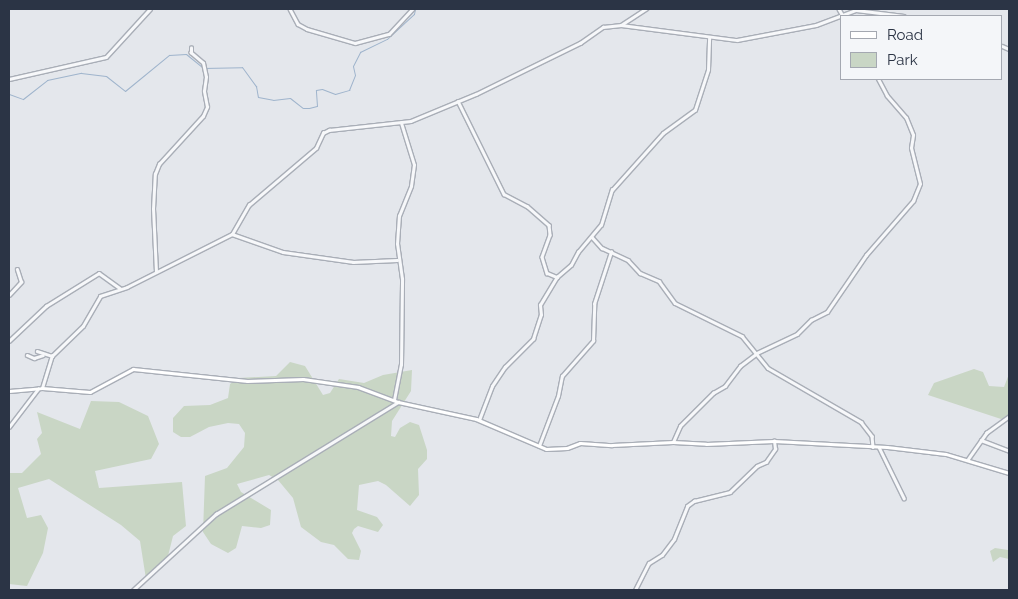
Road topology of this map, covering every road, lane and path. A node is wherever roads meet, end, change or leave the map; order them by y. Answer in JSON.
{"nodes":[{"id":1,"x":150,"y":9,"type":"edge"},
{"id":2,"x":290,"y":9,"type":"edge"},
{"id":3,"x":412,"y":9,"type":"edge"},
{"id":4,"x":646,"y":9,"type":"edge"},
{"id":5,"x":839,"y":9,"type":"edge"},
{"id":6,"x":876,"y":10,"type":"edge"},
{"id":7,"x":843,"y":15,"type":"edge"},
{"id":8,"x":899,"y":15,"type":"edge"},
{"id":9,"x":840,"y":16,"type":"edge"},
{"id":10,"x":622,"y":25,"type":"junction"},
{"id":11,"x":709,"y":38,"type":"junction"},
{"id":12,"x":191,"y":48,"type":"dead end"},
{"id":13,"x":9,"y":79,"type":"edge"},
{"id":14,"x":879,"y":80,"type":"edge"},
{"id":15,"x":458,"y":100,"type":"junction"},
{"id":16,"x":401,"y":123,"type":"junction"},
{"id":17,"x":232,"y":234,"type":"junction"},
{"id":18,"x":592,"y":237,"type":"junction"},
{"id":19,"x":611,"y":252,"type":"junction"},
{"id":20,"x":397,"y":260,"type":"junction"},
{"id":21,"x":17,"y":270,"type":"dead end"},
{"id":22,"x":156,"y":272,"type":"junction"},
{"id":23,"x":557,"y":277,"type":"junction"},
{"id":24,"x":120,"y":288,"type":"junction"},
{"id":25,"x":9,"y":296,"type":"edge"},
{"id":26,"x":9,"y":341,"type":"edge"},
{"id":27,"x":37,"y":351,"type":"dead end"},
{"id":28,"x":757,"y":353,"type":"junction"},
{"id":29,"x":27,"y":355,"type":"dead end"},
{"id":30,"x":43,"y":355,"type":"junction"},
{"id":31,"x":52,"y":356,"type":"junction"},
{"id":32,"x":40,"y":388,"type":"junction"},
{"id":33,"x":9,"y":391,"type":"edge"},
{"id":34,"x":394,"y":400,"type":"junction"},
{"id":35,"x":398,"y":402,"type":"junction"},
{"id":36,"x":1009,"y":416,"type":"edge"},
{"id":37,"x":480,"y":420,"type":"junction"},
{"id":38,"x":9,"y":427,"type":"edge"},
{"id":39,"x":981,"y":440,"type":"junction"},
{"id":40,"x":774,"y":441,"type":"junction"},
{"id":41,"x":674,"y":442,"type":"junction"},
{"id":42,"x":539,"y":446,"type":"junction"},
{"id":43,"x":873,"y":447,"type":"junction"},
{"id":44,"x":880,"y":447,"type":"junction"},
{"id":45,"x":1009,"y":451,"type":"edge"},
{"id":46,"x":968,"y":459,"type":"junction"},
{"id":47,"x":1009,"y":474,"type":"edge"},
{"id":48,"x":904,"y":498,"type":"dead end"},
{"id":49,"x":134,"y":590,"type":"edge"},
{"id":50,"x":635,"y":590,"type":"edge"}],
"edges":[{"from":1,"to":13,"type":"street"},
{"from":2,"to":3,"type":"street"},
{"from":4,"to":10,"type":"street"},
{"from":5,"to":7,"type":"street"},
{"from":6,"to":7,"type":"street"},
{"from":6,"to":8,"type":"street"},
{"from":9,"to":11,"type":"street"},
{"from":10,"to":11,"type":"street"},
{"from":10,"to":15,"type":"street"},
{"from":11,"to":18,"type":"street"},
{"from":12,"to":22,"type":"street"},
{"from":14,"to":28,"type":"street"},
{"from":15,"to":16,"type":"street"},
{"from":15,"to":23,"type":"street"},
{"from":16,"to":17,"type":"street"},
{"from":16,"to":20,"type":"street"},
{"from":17,"to":20,"type":"street"},
{"from":17,"to":22,"type":"street"},
{"from":18,"to":19,"type":"street"},
{"from":18,"to":23,"type":"street"},
{"from":19,"to":28,"type":"street"},
{"from":19,"to":42,"type":"street"},
{"from":20,"to":34,"type":"street"},
{"from":21,"to":25,"type":"street"},
{"from":22,"to":24,"type":"street"},
{"from":23,"to":37,"type":"street"},
{"from":24,"to":26,"type":"street"},
{"from":24,"to":31,"type":"street"},
{"from":27,"to":30,"type":"street"},
{"from":28,"to":41,"type":"street"},
{"from":28,"to":43,"type":"street"},
{"from":29,"to":30,"type":"street"},
{"from":30,"to":31,"type":"street"},
{"from":31,"to":32,"type":"street"},
{"from":32,"to":33,"type":"main road"},
{"from":32,"to":34,"type":"main road"},
{"from":32,"to":38,"type":"street"},
{"from":34,"to":35,"type":"main road"},
{"from":35,"to":37,"type":"main road"},
{"from":35,"to":49,"type":"street"},
{"from":36,"to":39,"type":"street"},
{"from":37,"to":42,"type":"main road"},
{"from":39,"to":45,"type":"street"},
{"from":39,"to":46,"type":"street"},
{"from":40,"to":41,"type":"main road"},
{"from":40,"to":43,"type":"main road"},
{"from":40,"to":50,"type":"street"},
{"from":41,"to":42,"type":"main road"},
{"from":43,"to":44,"type":"main road"},
{"from":44,"to":46,"type":"main road"},
{"from":44,"to":48,"type":"street"},
{"from":46,"to":47,"type":"main road"}]}
